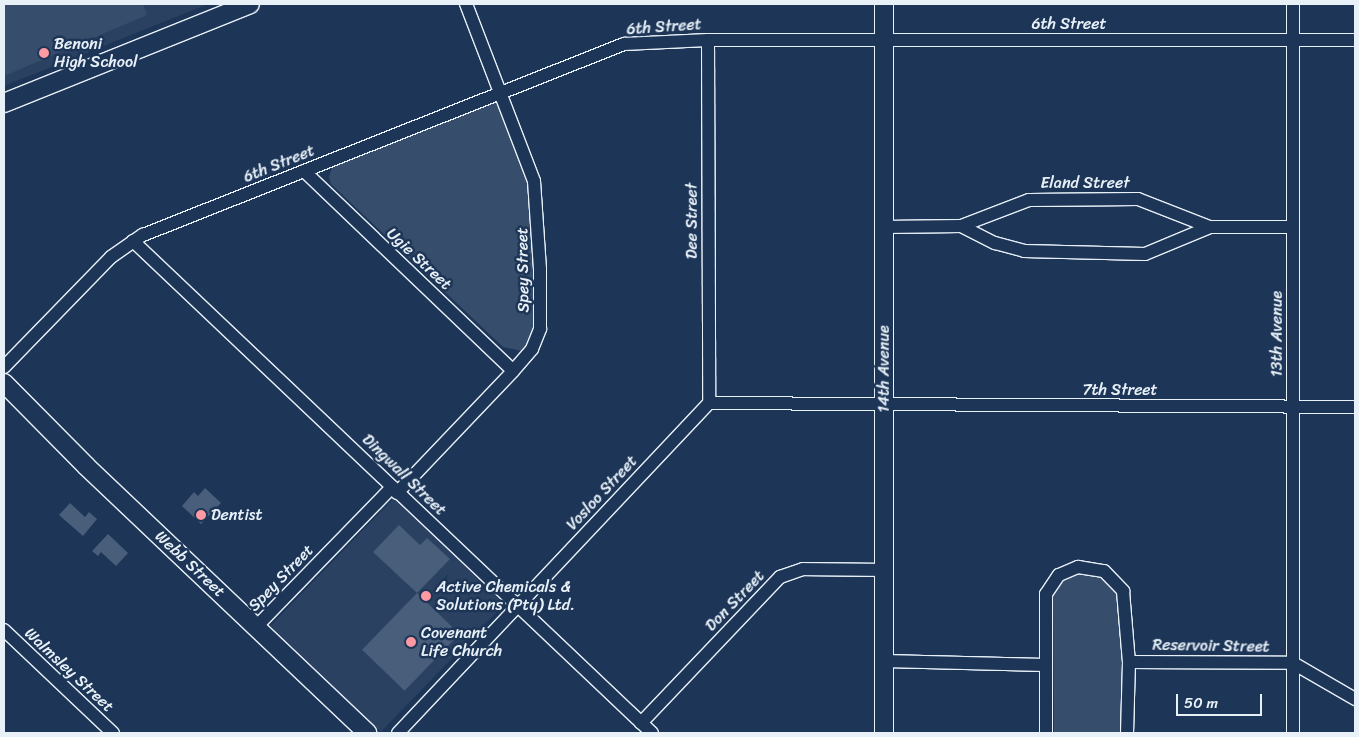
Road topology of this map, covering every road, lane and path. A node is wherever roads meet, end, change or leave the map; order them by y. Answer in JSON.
{"nodes":[{"id":1,"x":250,"y":4,"type":"edge"},
{"id":2,"x":466,"y":4,"type":"edge"},
{"id":3,"x":884,"y":4,"type":"edge"},
{"id":4,"x":1293,"y":4,"type":"edge"},
{"id":5,"x":708,"y":40,"type":"junction"},
{"id":6,"x":884,"y":40,"type":"junction"},
{"id":7,"x":1293,"y":40,"type":"junction"},
{"id":8,"x":1355,"y":40,"type":"edge"},
{"id":9,"x":502,"y":92,"type":"junction"},
{"id":10,"x":4,"y":103,"type":"edge"},
{"id":11,"x":304,"y":171,"type":"junction"},
{"id":12,"x":961,"y":226,"type":"junction"},
{"id":13,"x":884,"y":227,"type":"junction"},
{"id":14,"x":1210,"y":227,"type":"junction"},
{"id":15,"x":1293,"y":227,"type":"junction"},
{"id":16,"x":133,"y":241,"type":"junction"},
{"id":17,"x":4,"y":367,"type":"edge"},
{"id":18,"x":513,"y":370,"type":"junction"},
{"id":19,"x":7,"y":390,"type":"edge"},
{"id":20,"x":709,"y":403,"type":"junction"},
{"id":21,"x":884,"y":406,"type":"junction"},
{"id":22,"x":1293,"y":407,"type":"junction"},
{"id":23,"x":1355,"y":407,"type":"edge"},
{"id":24,"x":395,"y":490,"type":"junction"},
{"id":25,"x":883,"y":570,"type":"junction"},
{"id":26,"x":519,"y":606,"type":"junction"},
{"id":27,"x":257,"y":626,"type":"junction"},
{"id":28,"x":4,"y":630,"type":"edge"},
{"id":29,"x":884,"y":661,"type":"junction"},
{"id":30,"x":1129,"y":662,"type":"junction"},
{"id":31,"x":1293,"y":663,"type":"junction"},
{"id":32,"x":1044,"y":665,"type":"junction"},
{"id":33,"x":1355,"y":698,"type":"edge"},
{"id":34,"x":640,"y":722,"type":"junction"},
{"id":35,"x":113,"y":733,"type":"edge"},
{"id":36,"x":366,"y":733,"type":"edge"},
{"id":37,"x":398,"y":733,"type":"edge"},
{"id":38,"x":652,"y":733,"type":"edge"},
{"id":39,"x":884,"y":733,"type":"edge"},
{"id":40,"x":1046,"y":733,"type":"edge"},
{"id":41,"x":1128,"y":733,"type":"edge"},
{"id":42,"x":1293,"y":733,"type":"edge"}],
"edges":[{"from":1,"to":10,"type":"street"},
{"from":2,"to":9,"type":"street","name":"Spey Street"},
{"from":3,"to":6,"type":"street","name":"14th Avenue"},
{"from":4,"to":7,"type":"street","name":"13th Avenue"},
{"from":5,"to":6,"type":"street","name":"6th Street"},
{"from":5,"to":9,"type":"street","name":"6th Street"},
{"from":5,"to":20,"type":"street","name":"Dee Street"},
{"from":6,"to":7,"type":"street","name":"6th Street"},
{"from":6,"to":13,"type":"street","name":"14th Avenue"},
{"from":7,"to":8,"type":"street","name":"6th Street"},
{"from":7,"to":15,"type":"street","name":"13th Avenue"},
{"from":9,"to":11,"type":"street","name":"6th Street"},
{"from":9,"to":18,"type":"street","name":"Spey Street"},
{"from":11,"to":16,"type":"street","name":"6th Street"},
{"from":11,"to":18,"type":"street","name":"Ugie Street"},
{"from":12,"to":13,"type":"street","name":"Eland Street"},
{"from":12,"to":14,"type":"street","name":"Eland Street"},
{"from":12,"to":14,"type":"street","name":"Eland Street"},
{"from":13,"to":21,"type":"street","name":"14th Avenue"},
{"from":14,"to":15,"type":"street","name":"Eland Street"},
{"from":15,"to":22,"type":"street","name":"13th Avenue"},
{"from":16,"to":17,"type":"street","name":"6th Street"},
{"from":16,"to":24,"type":"street","name":"Dingwall Street"},
{"from":18,"to":24,"type":"street","name":"Spey Street"},
{"from":19,"to":27,"type":"street","name":"Webb Street"},
{"from":20,"to":21,"type":"street"},
{"from":20,"to":26,"type":"street","name":"Vosloo Street"},
{"from":21,"to":22,"type":"street","name":"7th Street"},
{"from":21,"to":25,"type":"street","name":"14th Avenue"},
{"from":22,"to":23,"type":"street","name":"7th Street"},
{"from":22,"to":31,"type":"street","name":"13th Avenue"},
{"from":24,"to":26,"type":"street","name":"Dingwall Street"},
{"from":24,"to":27,"type":"street","name":"Spey Street"},
{"from":25,"to":29,"type":"street","name":"14th Avenue"},
{"from":25,"to":34,"type":"street","name":"Don Street"},
{"from":26,"to":34,"type":"street","name":"Dingwall Street"},
{"from":26,"to":37,"type":"street","name":"Vosloo Street"},
{"from":27,"to":36,"type":"street","name":"Webb Street"},
{"from":28,"to":35,"type":"street","name":"Walmsley Street"},
{"from":29,"to":32,"type":"street"},
{"from":29,"to":39,"type":"street","name":"14th Avenue"},
{"from":30,"to":31,"type":"street","name":"Reservoir Street"},
{"from":30,"to":32,"type":"street","name":"Reservoir Street"},
{"from":30,"to":41,"type":"street","name":"Reservoir Street"},
{"from":31,"to":33,"type":"street"},
{"from":31,"to":42,"type":"street","name":"13th Avenue"},
{"from":32,"to":40,"type":"street","name":"Reservoir Street"},
{"from":34,"to":38,"type":"street","name":"Dingwall Street"}]}
